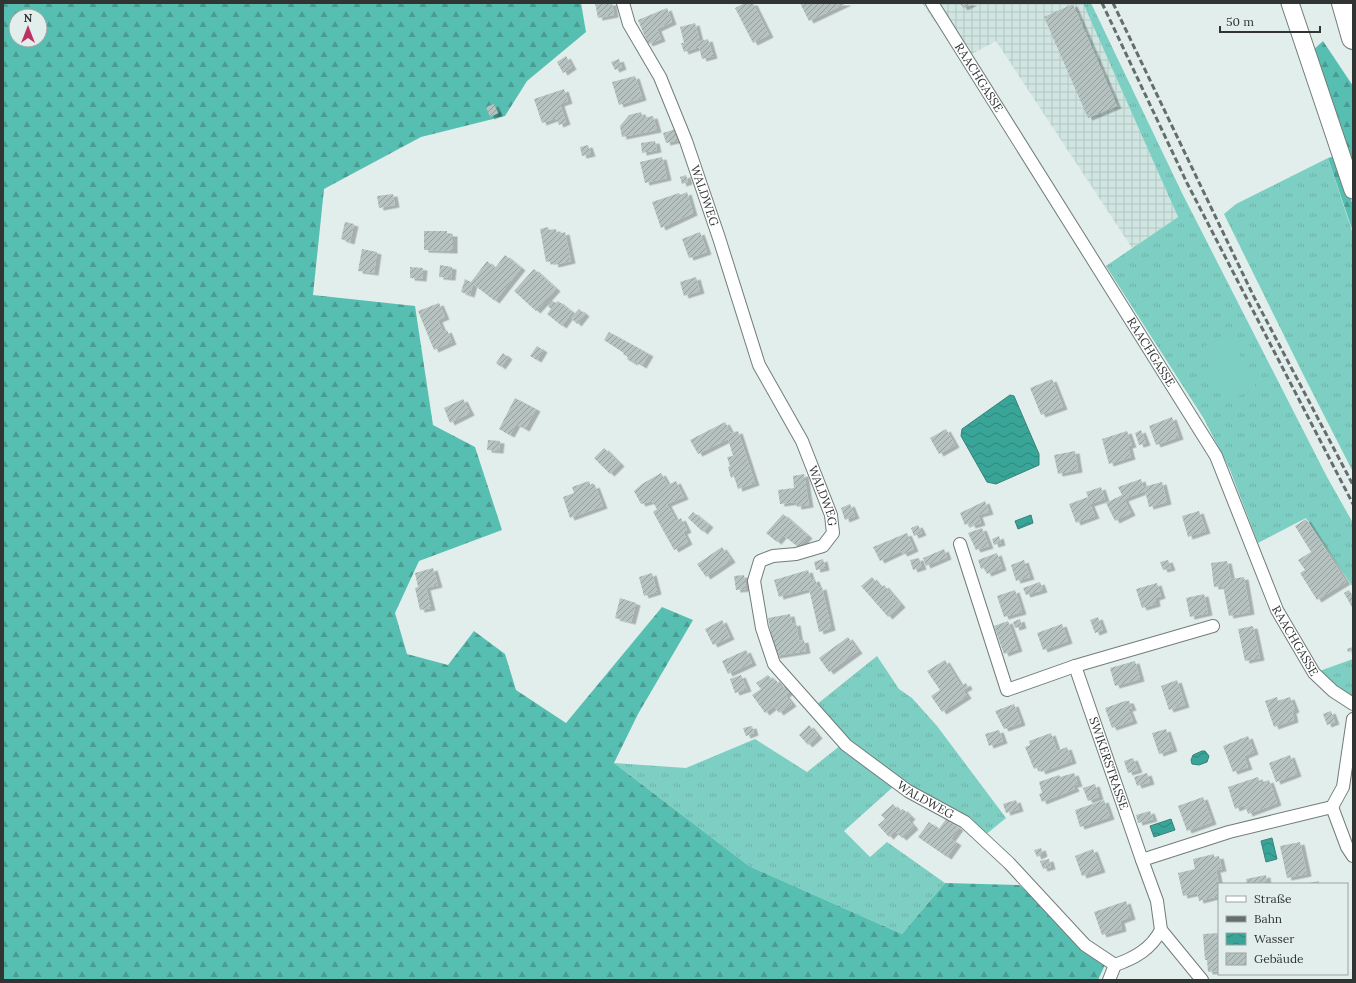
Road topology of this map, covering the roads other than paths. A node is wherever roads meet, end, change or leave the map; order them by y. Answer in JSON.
{"nodes":[{"id":1,"x":623,"y":3,"type":"edge"},
{"id":2,"x":932,"y":3,"type":"edge"},
{"id":3,"x":1290,"y":3,"type":"edge"},
{"id":4,"x":1343,"y":3,"type":"edge"},
{"id":5,"x":1349,"y":3,"type":"edge"},
{"id":6,"x":1353,"y":10,"type":"edge"},
{"id":7,"x":1353,"y":38,"type":"edge"},
{"id":8,"x":1353,"y":190,"type":"edge"},
{"id":9,"x":960,"y":544,"type":"dead end"},
{"id":10,"x":1213,"y":626,"type":"dead end"},
{"id":11,"x":1075,"y":666,"type":"junction"},
{"id":12,"x":1353,"y":704,"type":"edge"},
{"id":13,"x":1353,"y":719,"type":"edge"},
{"id":14,"x":1332,"y":807,"type":"junction"},
{"id":15,"x":1353,"y":856,"type":"edge"},
{"id":16,"x":1142,"y":860,"type":"junction"},
{"id":17,"x":1161,"y":930,"type":"junction"},
{"id":18,"x":1115,"y":965,"type":"junction"},
{"id":19,"x":1109,"y":980,"type":"edge"},
{"id":20,"x":1202,"y":980,"type":"edge"}],
"edges":[{"from":1,"to":18,"type":"street","name":"WALDWEG"},
{"from":2,"to":12,"type":"street","name":"RAACHGASSE"},
{"from":3,"to":8,"type":"main road"},
{"from":4,"to":7,"type":"highway"},
{"from":5,"to":6,"type":"highway"},
{"from":9,"to":11,"type":"street"},
{"from":10,"to":11,"type":"street"},
{"from":11,"to":16,"type":"street","name":"SWIKERSTRASSE"},
{"from":13,"to":14,"type":"street"},
{"from":14,"to":15,"type":"street"},
{"from":14,"to":16,"type":"street"},
{"from":16,"to":17,"type":"street","name":"SWIKERSTRASSE"},
{"from":17,"to":18,"type":"street"},
{"from":17,"to":20,"type":"street"},
{"from":18,"to":19,"type":"street"}]}
